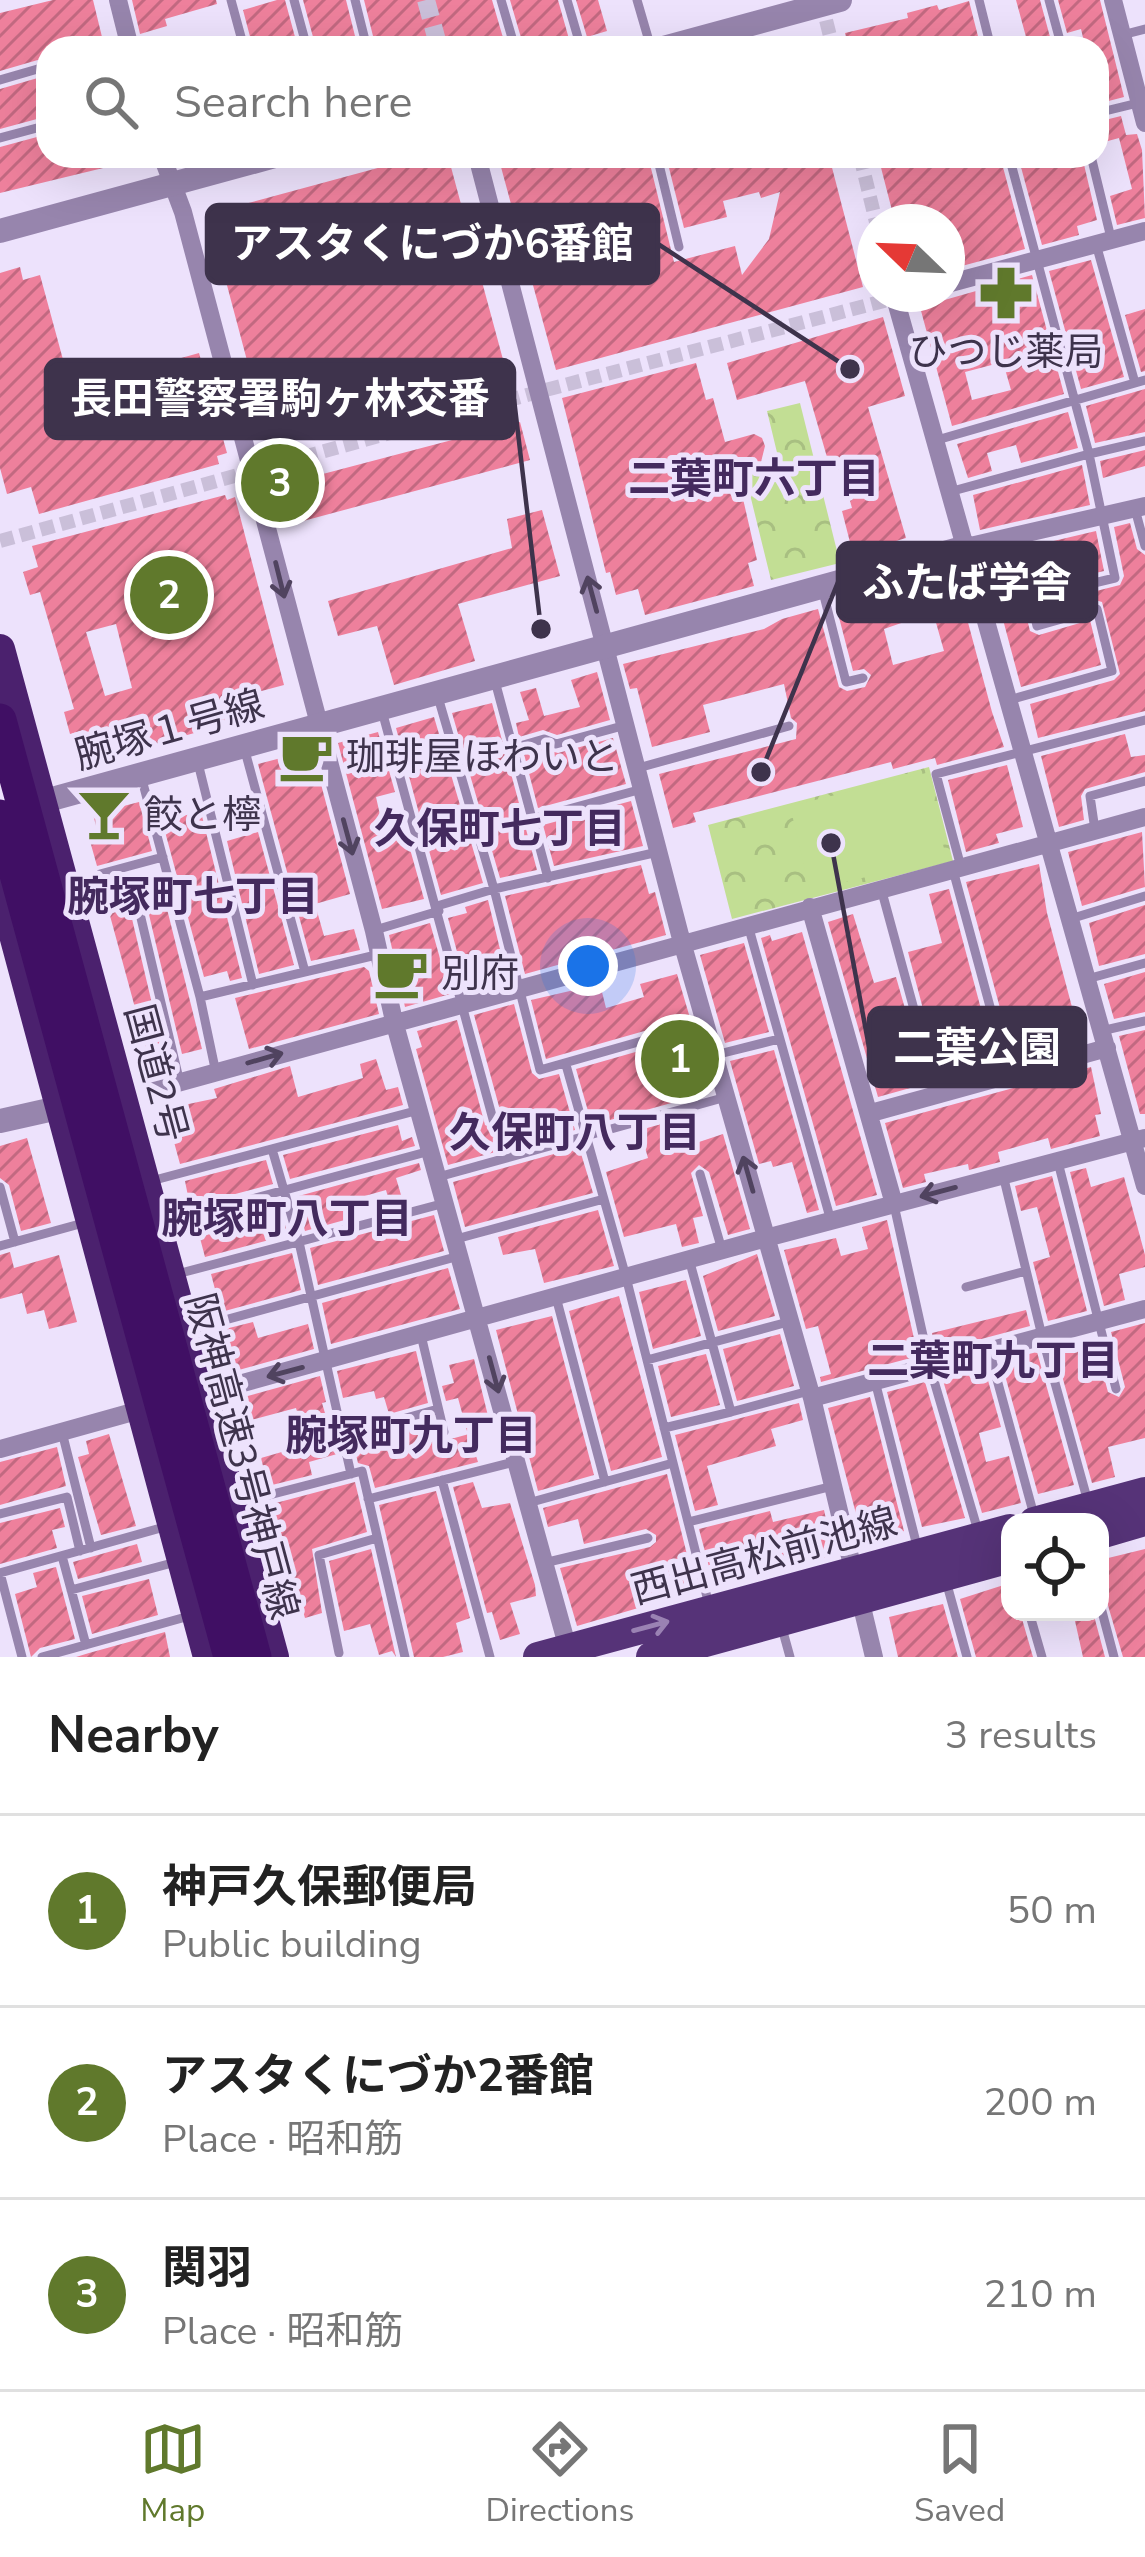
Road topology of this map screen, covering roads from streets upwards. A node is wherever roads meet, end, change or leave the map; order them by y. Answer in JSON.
{"nodes":[{"id":1,"x":118,"y":0,"type":"edge"},
{"id":2,"x":840,"y":0,"type":"edge"},
{"id":3,"x":1113,"y":0,"type":"edge"},
{"id":4,"x":123,"y":36,"type":"edge"},
{"id":5,"x":707,"y":36,"type":"edge"},
{"id":6,"x":1143,"y":111,"type":"edge"},
{"id":7,"x":168,"y":168,"type":"edge"},
{"id":8,"x":231,"y":168,"type":"edge"},
{"id":9,"x":480,"y":168,"type":"edge"},
{"id":10,"x":175,"y":183,"type":"junction"},
{"id":11,"x":0,"y":231,"type":"edge"},
{"id":12,"x":1145,"y":231,"type":"edge"},
{"id":13,"x":965,"y":279,"type":"edge"},
{"id":14,"x":906,"y":312,"type":"edge"},
{"id":15,"x":1140,"y":507,"type":"edge"},
{"id":16,"x":966,"y":547,"type":"junction"},
{"id":17,"x":605,"y":645,"type":"junction"},
{"id":18,"x":0,"y":649,"type":"edge"},
{"id":19,"x":0,"y":720,"type":"edge"},
{"id":20,"x":317,"y":724,"type":"junction"},
{"id":21,"x":40,"y":802,"type":"junction"},
{"id":22,"x":0,"y":817,"type":"edge"},
{"id":23,"x":1145,"y":817,"type":"edge"},
{"id":24,"x":1048,"y":842,"type":"junction"},
{"id":25,"x":0,"y":884,"type":"edge"},
{"id":26,"x":810,"y":908,"type":"junction"},
{"id":27,"x":683,"y":946,"type":"junction"},
{"id":28,"x":394,"y":1021,"type":"junction"},
{"id":29,"x":1104,"y":1039,"type":"junction"},
{"id":30,"x":152,"y":1090,"type":"dead end"},
{"id":31,"x":58,"y":1108,"type":"junction"},
{"id":32,"x":871,"y":1113,"type":"junction"},
{"id":33,"x":0,"y":1121,"type":"edge"},
{"id":34,"x":1139,"y":1140,"type":"edge"},
{"id":35,"x":1145,"y":1186,"type":"edge"},
{"id":36,"x":894,"y":1204,"type":"junction"},
{"id":37,"x":766,"y":1238,"type":"junction"},
{"id":38,"x":1145,"y":1309,"type":"edge"},
{"id":39,"x":479,"y":1319,"type":"junction"},
{"id":40,"x":203,"y":1394,"type":"junction"},
{"id":41,"x":810,"y":1395,"type":"junction"},
{"id":42,"x":140,"y":1410,"type":"junction"},
{"id":43,"x":0,"y":1449,"type":"edge"},
{"id":44,"x":1145,"y":1492,"type":"edge"},
{"id":45,"x":1108,"y":1513,"type":"edge"},
{"id":46,"x":1109,"y":1521,"type":"edge"},
{"id":47,"x":1145,"y":1522,"type":"edge"},
{"id":48,"x":995,"y":1533,"type":"edge"},
{"id":49,"x":1001,"y":1560,"type":"edge"},
{"id":50,"x":855,"y":1585,"type":"junction"},
{"id":51,"x":718,"y":1634,"type":"junction"},
{"id":52,"x":559,"y":1654,"type":"edge"},
{"id":53,"x":208,"y":1657,"type":"edge"},
{"id":54,"x":230,"y":1657,"type":"edge"},
{"id":55,"x":255,"y":1657,"type":"edge"},
{"id":56,"x":274,"y":1657,"type":"edge"},
{"id":57,"x":652,"y":1657,"type":"edge"},
{"id":58,"x":874,"y":1657,"type":"edge"}],
"edges":[{"from":1,"to":4,"type":"street"},
{"from":2,"to":5,"type":"street"},
{"from":3,"to":6,"type":"street"},
{"from":7,"to":10,"type":"street"},
{"from":8,"to":10,"type":"street"},
{"from":17,"to":9,"type":"street","one_way":true},
{"from":10,"to":11,"type":"street"},
{"from":10,"to":20,"type":"street","one_way":true},
{"from":12,"to":13,"type":"street"},
{"from":14,"to":16,"type":"street"},
{"from":15,"to":16,"type":"street"},
{"from":16,"to":17,"type":"street","name":"腕塚１号線"},
{"from":16,"to":24,"type":"street"},
{"from":17,"to":20,"type":"street","name":"腕塚１号線"},
{"from":17,"to":27,"type":"street"},
{"from":18,"to":21,"type":"highway","name":"国道2号"},
{"from":19,"to":55,"type":"highway","name":"阪神高速3号神戸線"},
{"from":20,"to":21,"type":"street","name":"腕塚１号線"},
{"from":20,"to":28,"type":"street","one_way":true},
{"from":21,"to":40,"type":"highway","name":"国道2号"},
{"from":22,"to":54,"type":"highway","name":"阪神高速3号神戸線"},
{"from":23,"to":24,"type":"street"},
{"from":24,"to":26,"type":"street"},
{"from":24,"to":29,"type":"street"},
{"from":25,"to":31,"type":"highway"},
{"from":26,"to":27,"type":"street"},
{"from":26,"to":32,"type":"street"},
{"from":27,"to":28,"type":"street"},
{"from":37,"to":27,"type":"street","one_way":true},
{"from":30,"to":28,"type":"street","one_way":true},
{"from":28,"to":39,"type":"street"},
{"from":29,"to":32,"type":"street"},
{"from":29,"to":34,"type":"street"},
{"from":31,"to":33,"type":"street"},
{"from":31,"to":42,"type":"highway"},
{"from":32,"to":36,"type":"street"},
{"from":34,"to":35,"type":"street"},
{"from":34,"to":36,"type":"street","one_way":true},
{"from":36,"to":37,"type":"street"},
{"from":37,"to":39,"type":"street"},
{"from":37,"to":41,"type":"street"},
{"from":38,"to":41,"type":"street"},
{"from":39,"to":40,"type":"street","one_way":true},
{"from":39,"to":52,"type":"street","one_way":true},
{"from":40,"to":56,"type":"highway","name":"国道2号"},
{"from":41,"to":50,"type":"street"},
{"from":42,"to":43,"type":"street"},
{"from":42,"to":53,"type":"highway"},
{"from":44,"to":45,"type":"main road"},
{"from":46,"to":47,"type":"main road"},
{"from":48,"to":50,"type":"main road","name":"西出高松前池線"},
{"from":49,"to":50,"type":"main road","name":"西出高松前池線"},
{"from":50,"to":51,"type":"main road","name":"西出高松前池線"},
{"from":50,"to":51,"type":"main road","name":"西出高松前池線"},
{"from":50,"to":58,"type":"street"},
{"from":52,"to":51,"type":"main road","name":"西出高松前池線","one_way":true},
{"from":51,"to":57,"type":"main road","name":"西出高松前池線"}]}
